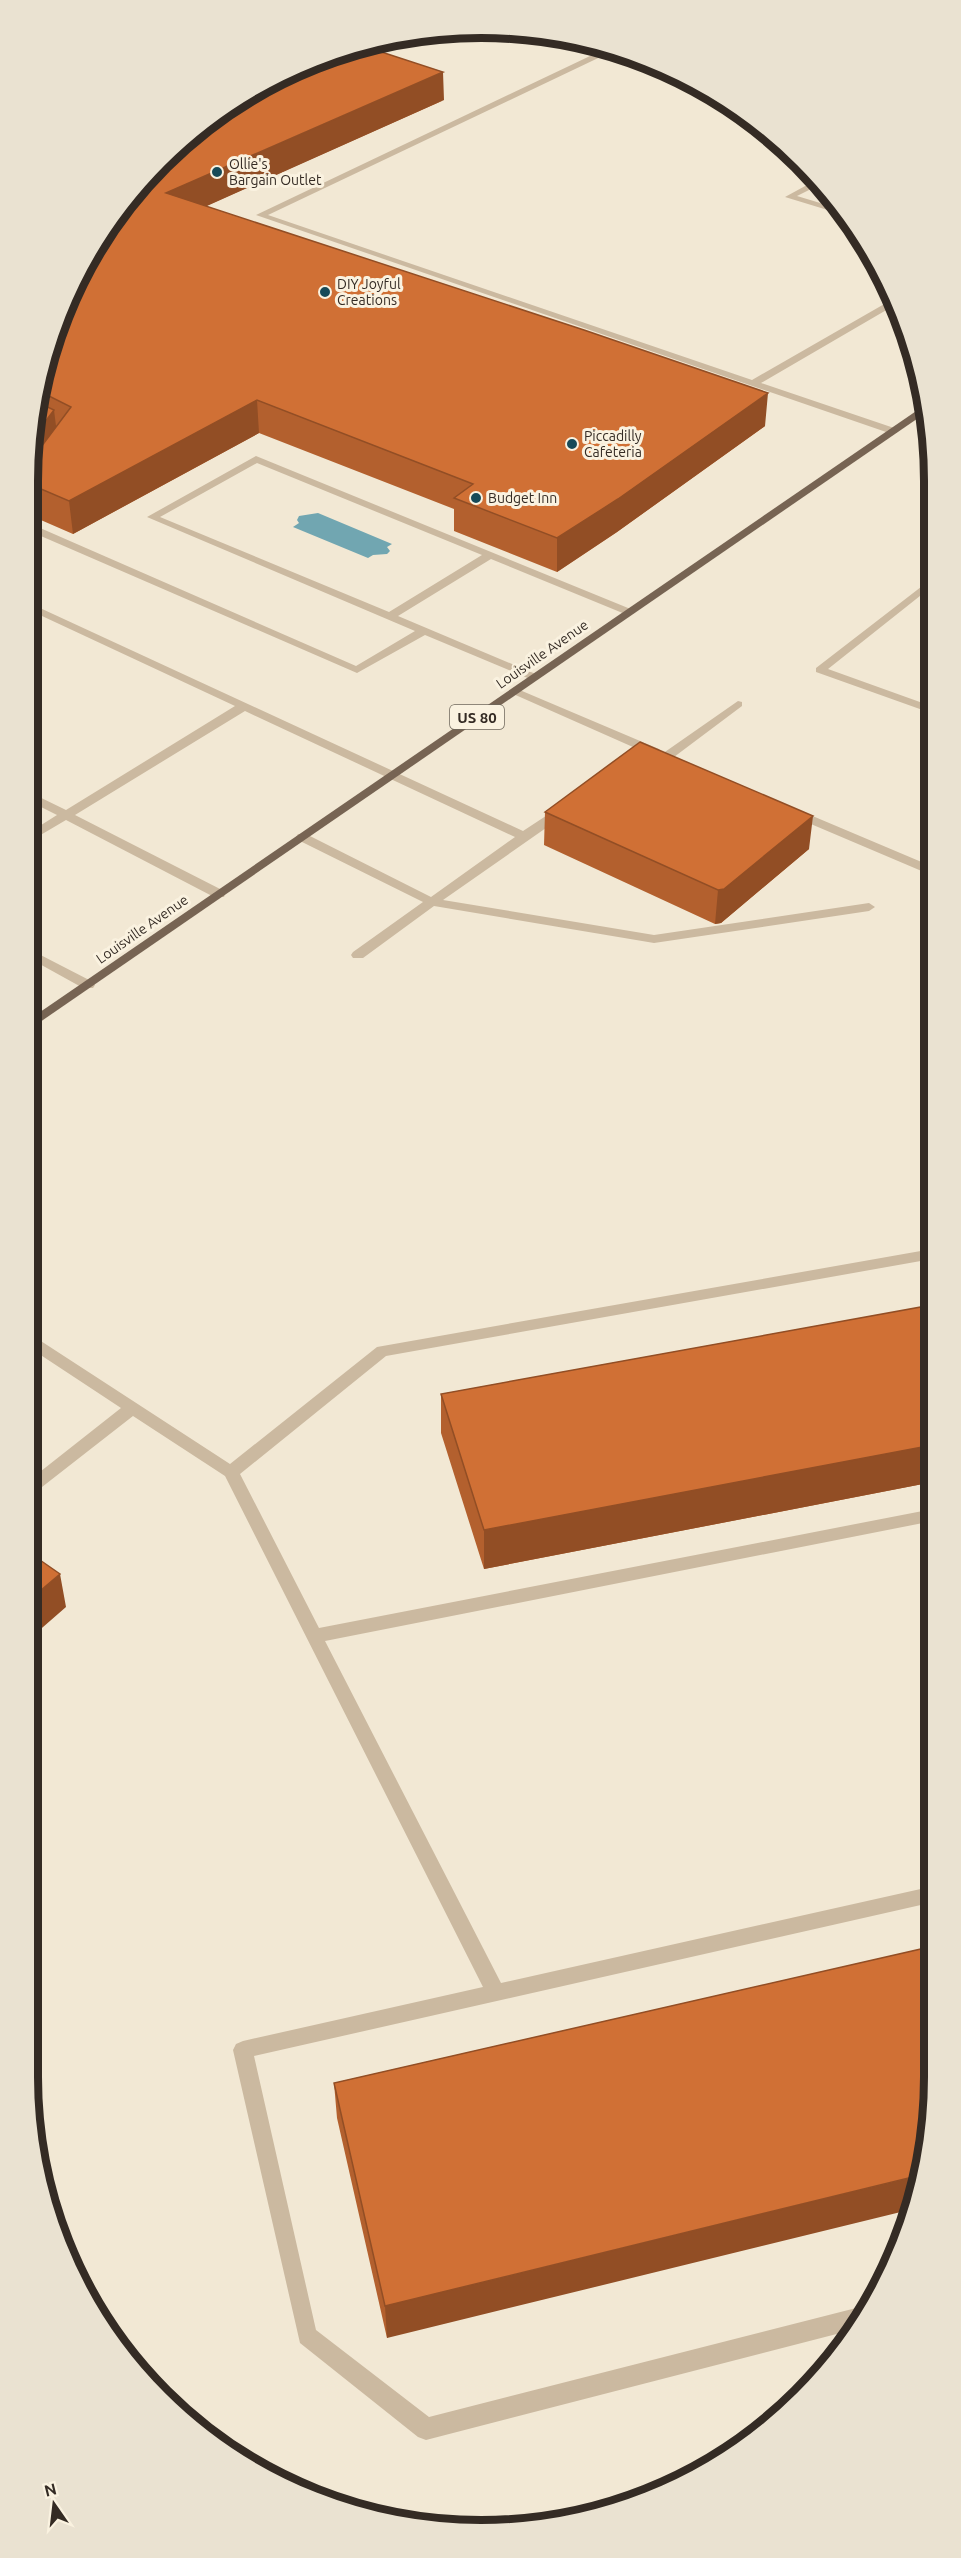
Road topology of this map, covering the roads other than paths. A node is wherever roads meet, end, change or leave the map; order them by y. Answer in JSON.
{"nodes":[{"id":1,"x":600,"y":55,"type":"edge"},
{"id":2,"x":812,"y":185,"type":"edge"},
{"id":3,"x":830,"y":209,"type":"edge"},
{"id":4,"x":888,"y":306,"type":"edge"},
{"id":5,"x":753,"y":383,"type":"junction"},
{"id":6,"x":918,"y":413,"type":"edge"},
{"id":7,"x":893,"y":430,"type":"junction"},
{"id":8,"x":38,"y":531,"type":"edge"},
{"id":9,"x":490,"y":555,"type":"junction"},
{"id":10,"x":924,"y":588,"type":"edge"},
{"id":11,"x":38,"y":610,"type":"edge"},
{"id":12,"x":629,"y":612,"type":"junction"},
{"id":13,"x":389,"y":616,"type":"junction"},
{"id":14,"x":424,"y":631,"type":"junction"},
{"id":15,"x":534,"y":677,"type":"junction"},
{"id":16,"x":515,"y":691,"type":"junction"},
{"id":17,"x":738,"y":704,"type":"dead end"},
{"id":18,"x":244,"y":706,"type":"junction"},
{"id":19,"x":924,"y":708,"type":"edge"},
{"id":20,"x":392,"y":775,"type":"junction"},
{"id":21,"x":38,"y":801,"type":"edge"},
{"id":22,"x":570,"y":806,"type":"edge"},
{"id":23,"x":783,"y":807,"type":"edge"},
{"id":24,"x":66,"y":815,"type":"junction"},
{"id":25,"x":38,"y":832,"type":"edge"},
{"id":26,"x":524,"y":836,"type":"junction"},
{"id":27,"x":302,"y":837,"type":"junction"},
{"id":28,"x":924,"y":869,"type":"edge"},
{"id":29,"x":219,"y":894,"type":"junction"},
{"id":30,"x":432,"y":902,"type":"junction"},
{"id":31,"x":869,"y":907,"type":"dead end"},
{"id":32,"x":358,"y":955,"type":"dead end"},
{"id":33,"x":38,"y":958,"type":"edge"},
{"id":34,"x":88,"y":985,"type":"junction"},
{"id":35,"x":38,"y":1019,"type":"edge"},
{"id":36,"x":924,"y":1255,"type":"edge"},
{"id":37,"x":38,"y":1345,"type":"edge"},
{"id":38,"x":132,"y":1408,"type":"junction"},
{"id":39,"x":231,"y":1472,"type":"junction"},
{"id":40,"x":38,"y":1481,"type":"edge"},
{"id":41,"x":924,"y":1517,"type":"edge"},
{"id":42,"x":314,"y":1636,"type":"junction"},
{"id":43,"x":924,"y":1895,"type":"edge"},
{"id":44,"x":495,"y":1991,"type":"junction"},
{"id":45,"x":852,"y":2319,"type":"edge"}],
"edges":[{"from":1,"to":5,"type":"lane"},
{"from":2,"to":3,"type":"lane"},
{"from":4,"to":5,"type":"lane"},
{"from":5,"to":7,"type":"lane"},
{"from":6,"to":7,"type":"main road","name":"Louisville Avenue","number":"US 80"},
{"from":7,"to":12,"type":"main road","name":"Louisville Avenue","number":"US 80"},
{"from":8,"to":14,"type":"lane"},
{"from":9,"to":12,"type":"lane"},
{"from":9,"to":13,"type":"lane"},
{"from":9,"to":13,"type":"lane"},
{"from":10,"to":19,"type":"lane"},
{"from":11,"to":18,"type":"lane"},
{"from":12,"to":15,"type":"main road","name":"Louisville Avenue","number":"US 80"},
{"from":13,"to":14,"type":"lane"},
{"from":14,"to":15,"type":"lane"},
{"from":15,"to":16,"type":"main road","name":"Louisville Avenue","number":"US 80"},
{"from":16,"to":17,"type":"lane"},
{"from":16,"to":20,"type":"main road","name":"Louisville Avenue","number":"US 80"},
{"from":18,"to":20,"type":"lane"},
{"from":18,"to":24,"type":"lane"},
{"from":20,"to":26,"type":"lane"},
{"from":20,"to":27,"type":"main road","name":"Louisville Avenue","number":"US 80"},
{"from":21,"to":24,"type":"lane"},
{"from":22,"to":26,"type":"lane"},
{"from":23,"to":28,"type":"lane"},
{"from":24,"to":25,"type":"lane"},
{"from":24,"to":29,"type":"lane"},
{"from":26,"to":30,"type":"lane"},
{"from":27,"to":29,"type":"main road","name":"Louisville Avenue","number":"US 80"},
{"from":27,"to":30,"type":"lane"},
{"from":29,"to":34,"type":"main road","name":"Louisville Avenue","number":"US 80"},
{"from":30,"to":31,"type":"lane"},
{"from":30,"to":32,"type":"lane"},
{"from":33,"to":34,"type":"lane"},
{"from":34,"to":35,"type":"main road","name":"Louisville Avenue","number":"US 80"},
{"from":36,"to":39,"type":"lane"},
{"from":37,"to":38,"type":"lane"},
{"from":38,"to":39,"type":"lane"},
{"from":38,"to":40,"type":"lane"},
{"from":39,"to":42,"type":"lane"},
{"from":41,"to":42,"type":"lane"},
{"from":42,"to":44,"type":"lane"},
{"from":43,"to":44,"type":"lane"},
{"from":44,"to":45,"type":"lane"}]}
